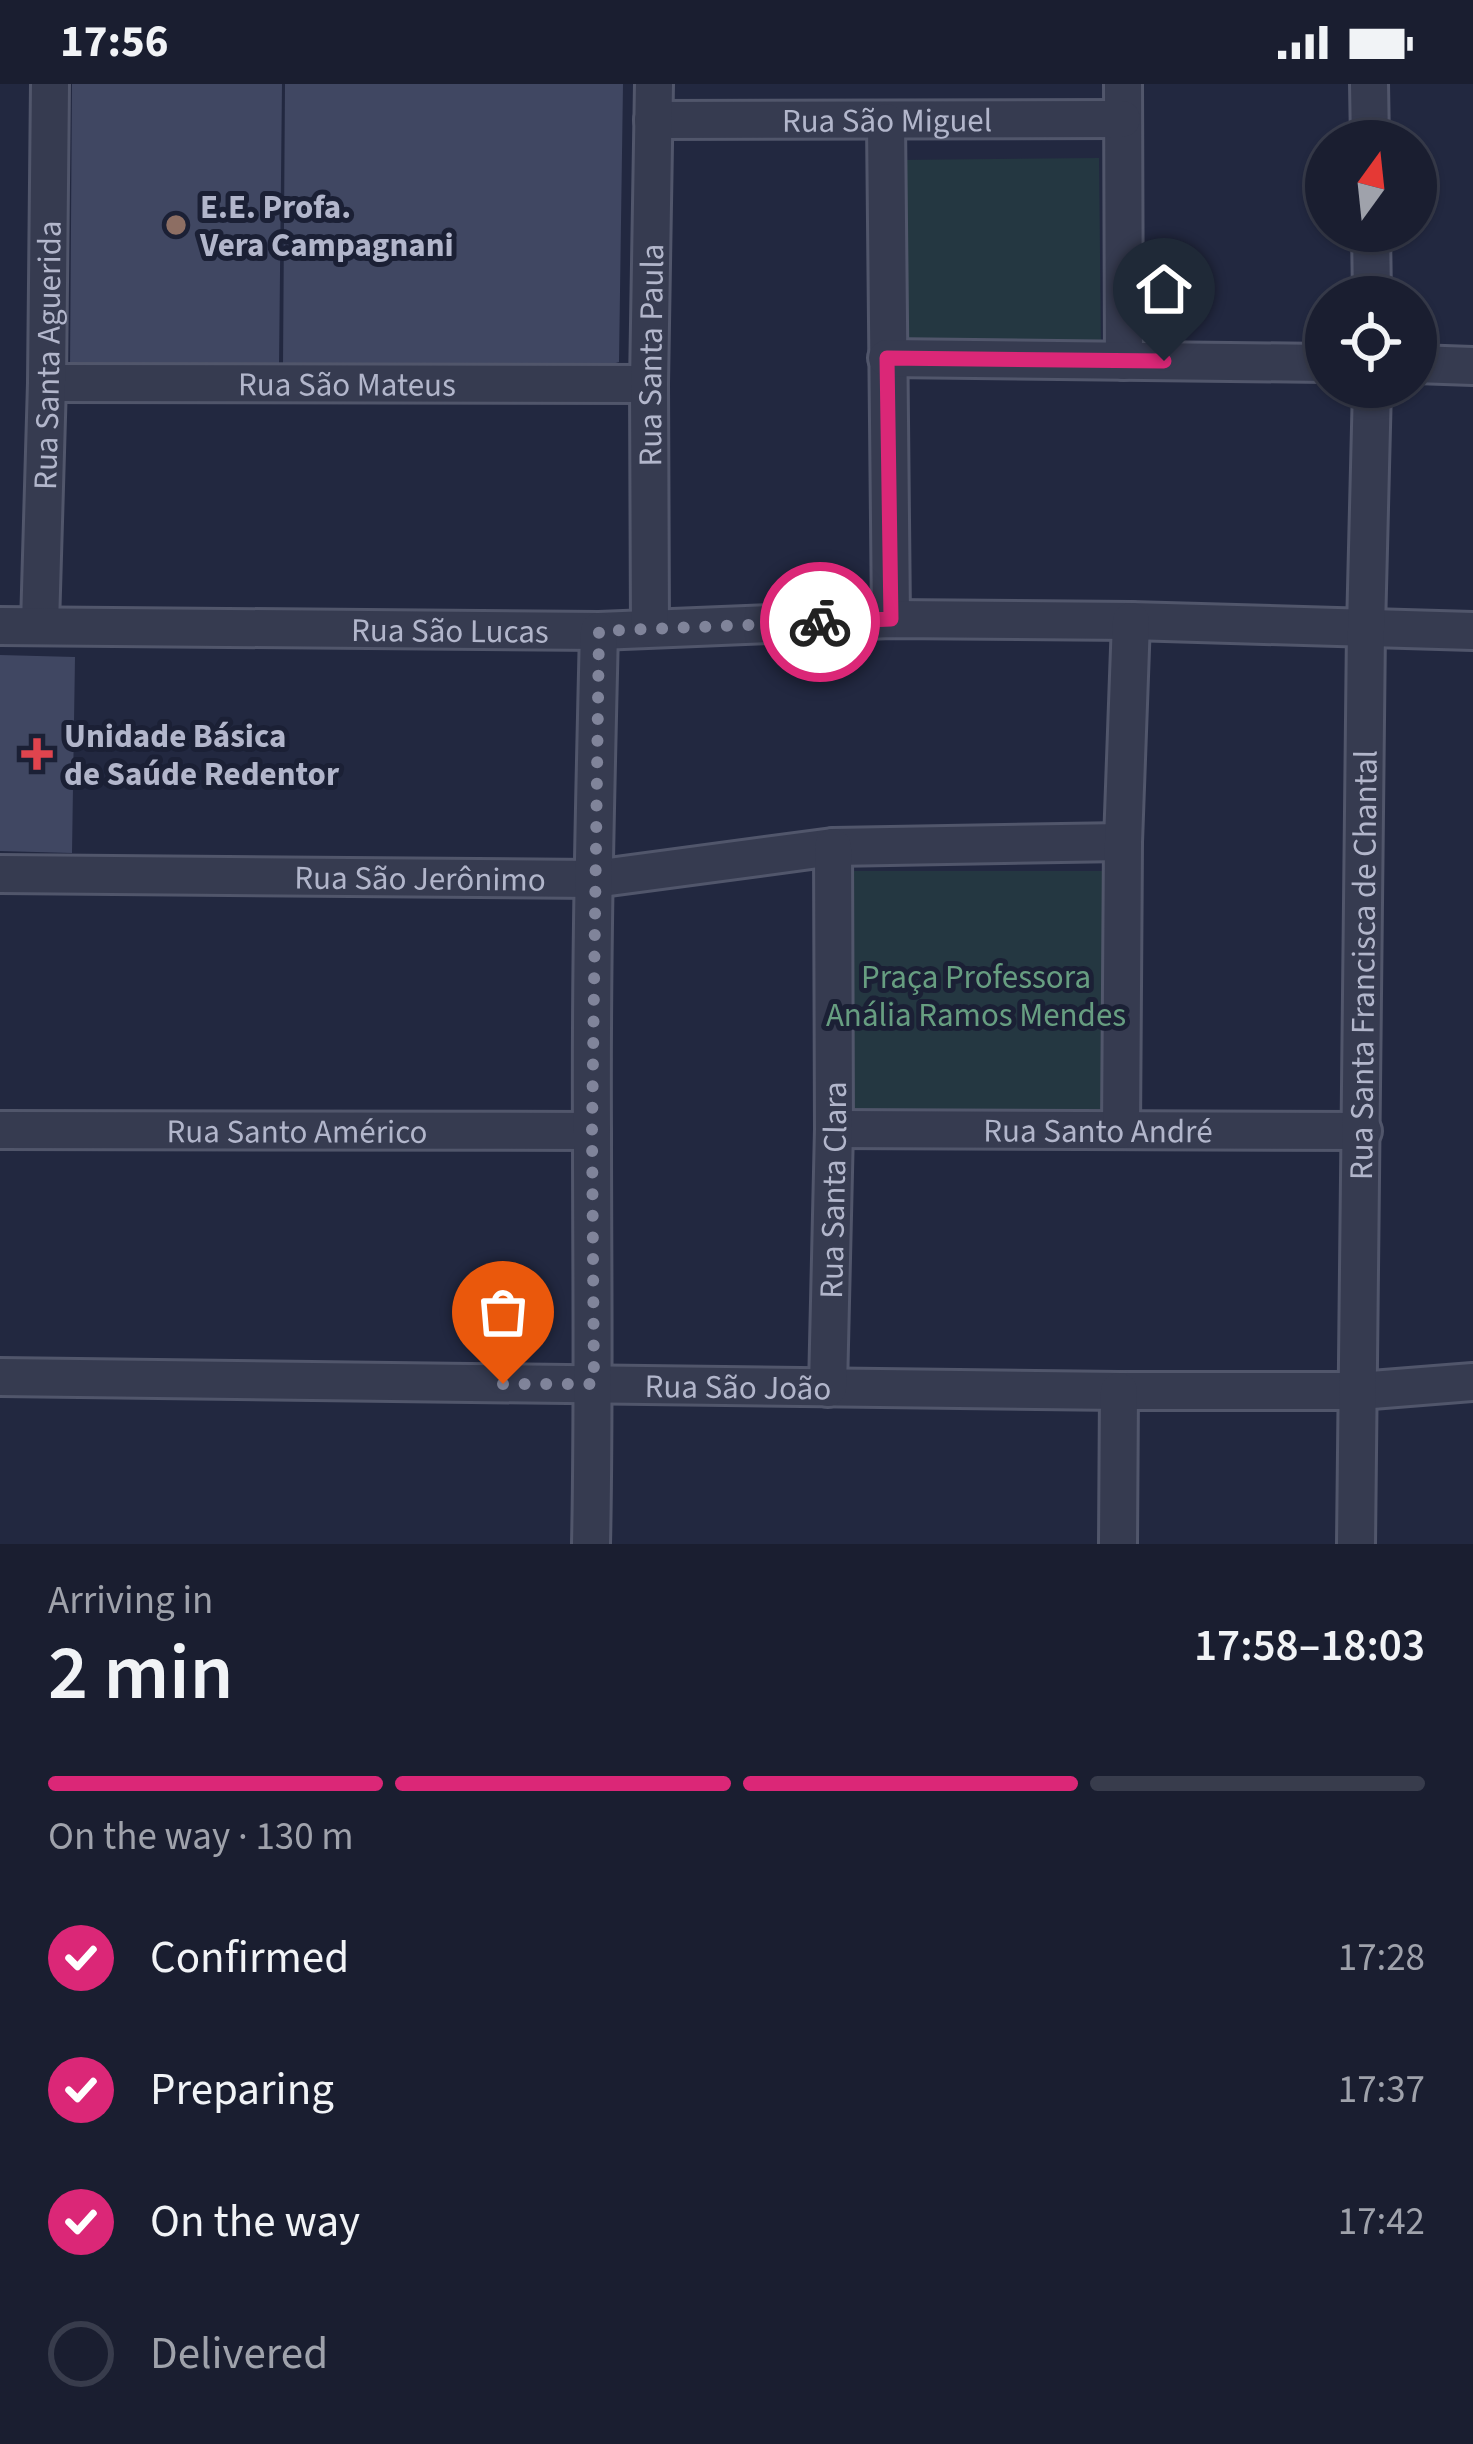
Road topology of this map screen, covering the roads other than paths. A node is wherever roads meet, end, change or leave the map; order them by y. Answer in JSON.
{"nodes":[{"id":1,"x":50,"y":84,"type":"edge"},
{"id":2,"x":1369,"y":84,"type":"edge"},
{"id":3,"x":654,"y":102,"type":"edge"},
{"id":4,"x":1122,"y":102,"type":"edge"},
{"id":5,"x":1370,"y":120,"type":"edge"},
{"id":6,"x":886,"y":122,"type":"junction"},
{"id":7,"x":887,"y":358,"type":"junction"},
{"id":8,"x":1124,"y":361,"type":"junction"},
{"id":9,"x":1305,"y":363,"type":"edge"},
{"id":10,"x":1437,"y":365,"type":"edge"},
{"id":11,"x":1473,"y":366,"type":"edge"},
{"id":12,"x":47,"y":383,"type":"junction"},
{"id":13,"x":649,"y":384,"type":"junction"},
{"id":14,"x":1371,"y":408,"type":"edge"},
{"id":15,"x":891,"y":619,"type":"junction"},
{"id":16,"x":1131,"y":622,"type":"junction"},
{"id":17,"x":0,"y":626,"type":"edge"},
{"id":18,"x":40,"y":626,"type":"junction"},
{"id":19,"x":650,"y":628,"type":"junction"},
{"id":20,"x":1366,"y":629,"type":"junction"},
{"id":21,"x":599,"y":631,"type":"junction"},
{"id":22,"x":1473,"y":631,"type":"edge"},
{"id":23,"x":1123,"y":842,"type":"junction"},
{"id":24,"x":833,"y":847,"type":"junction"},
{"id":25,"x":0,"y":874,"type":"edge"},
{"id":26,"x":594,"y":879,"type":"junction"},
{"id":27,"x":834,"y":1129,"type":"junction"},
{"id":28,"x":0,"y":1130,"type":"edge"},
{"id":29,"x":1120,"y":1130,"type":"junction"},
{"id":30,"x":592,"y":1131,"type":"junction"},
{"id":31,"x":1363,"y":1131,"type":"junction"},
{"id":32,"x":0,"y":1377,"type":"edge"},
{"id":33,"x":1473,"y":1382,"type":"edge"},
{"id":34,"x":594,"y":1384,"type":"junction"},
{"id":35,"x":828,"y":1388,"type":"junction"},
{"id":36,"x":1118,"y":1391,"type":"junction"},
{"id":37,"x":1359,"y":1391,"type":"junction"},
{"id":38,"x":591,"y":1544,"type":"edge"},
{"id":39,"x":1118,"y":1544,"type":"edge"},
{"id":40,"x":1356,"y":1544,"type":"edge"}],
"edges":[{"from":1,"to":12,"type":"street","name":"Rua Santa Aguerida"},
{"from":2,"to":5,"type":"street"},
{"from":3,"to":6,"type":"street","name":"Rua São Miguel"},
{"from":3,"to":13,"type":"street","name":"Rua Santa Paula"},
{"from":4,"to":6,"type":"street","name":"Rua São Miguel"},
{"from":4,"to":8,"type":"street"},
{"from":6,"to":7,"type":"street"},
{"from":7,"to":8,"type":"street"},
{"from":7,"to":15,"type":"street"},
{"from":8,"to":9,"type":"street"},
{"from":10,"to":11,"type":"street"},
{"from":12,"to":13,"type":"street","name":"Rua São Mateus"},
{"from":12,"to":18,"type":"street","name":"Rua Santa Aguerida"},
{"from":13,"to":19,"type":"street","name":"Rua Santa Paula"},
{"from":14,"to":20,"type":"street","name":"Rua Santa Francisca de Chantal"},
{"from":15,"to":16,"type":"street","name":"Rua São Lucas"},
{"from":15,"to":19,"type":"street","name":"Rua São Lucas"},
{"from":16,"to":20,"type":"street","name":"Rua São Lucas"},
{"from":16,"to":23,"type":"street"},
{"from":17,"to":18,"type":"street","name":"Rua São Lucas"},
{"from":18,"to":21,"type":"street","name":"Rua São Lucas"},
{"from":19,"to":21,"type":"street","name":"Rua São Lucas"},
{"from":20,"to":22,"type":"street","name":"Rua São Lucas"},
{"from":20,"to":31,"type":"street","name":"Rua Santa Francisca de Chantal"},
{"from":21,"to":26,"type":"street"},
{"from":23,"to":24,"type":"street","name":"Rua São Jerônimo"},
{"from":23,"to":29,"type":"street"},
{"from":24,"to":26,"type":"street","name":"Rua São Jerônimo"},
{"from":24,"to":27,"type":"street","name":"Rua Santa Clara"},
{"from":25,"to":26,"type":"street","name":"Rua São Jerônimo"},
{"from":26,"to":30,"type":"street"},
{"from":27,"to":29,"type":"street","name":"Rua Santo André"},
{"from":27,"to":35,"type":"street","name":"Rua Santa Clara"},
{"from":28,"to":30,"type":"street","name":"Rua Santo Américo"},
{"from":29,"to":31,"type":"street","name":"Rua Santo André"},
{"from":30,"to":34,"type":"street"},
{"from":31,"to":37,"type":"street","name":"Rua Santa Francisca de Chantal"},
{"from":32,"to":34,"type":"street","name":"Rua São João"},
{"from":33,"to":37,"type":"street","name":"Rua São João"},
{"from":34,"to":35,"type":"street","name":"Rua São João"},
{"from":34,"to":38,"type":"street"},
{"from":35,"to":36,"type":"street","name":"Rua São João"},
{"from":36,"to":37,"type":"street","name":"Rua São João"},
{"from":36,"to":39,"type":"street"},
{"from":37,"to":40,"type":"street","name":"Rua Santa Francisca de Chantal"}]}
